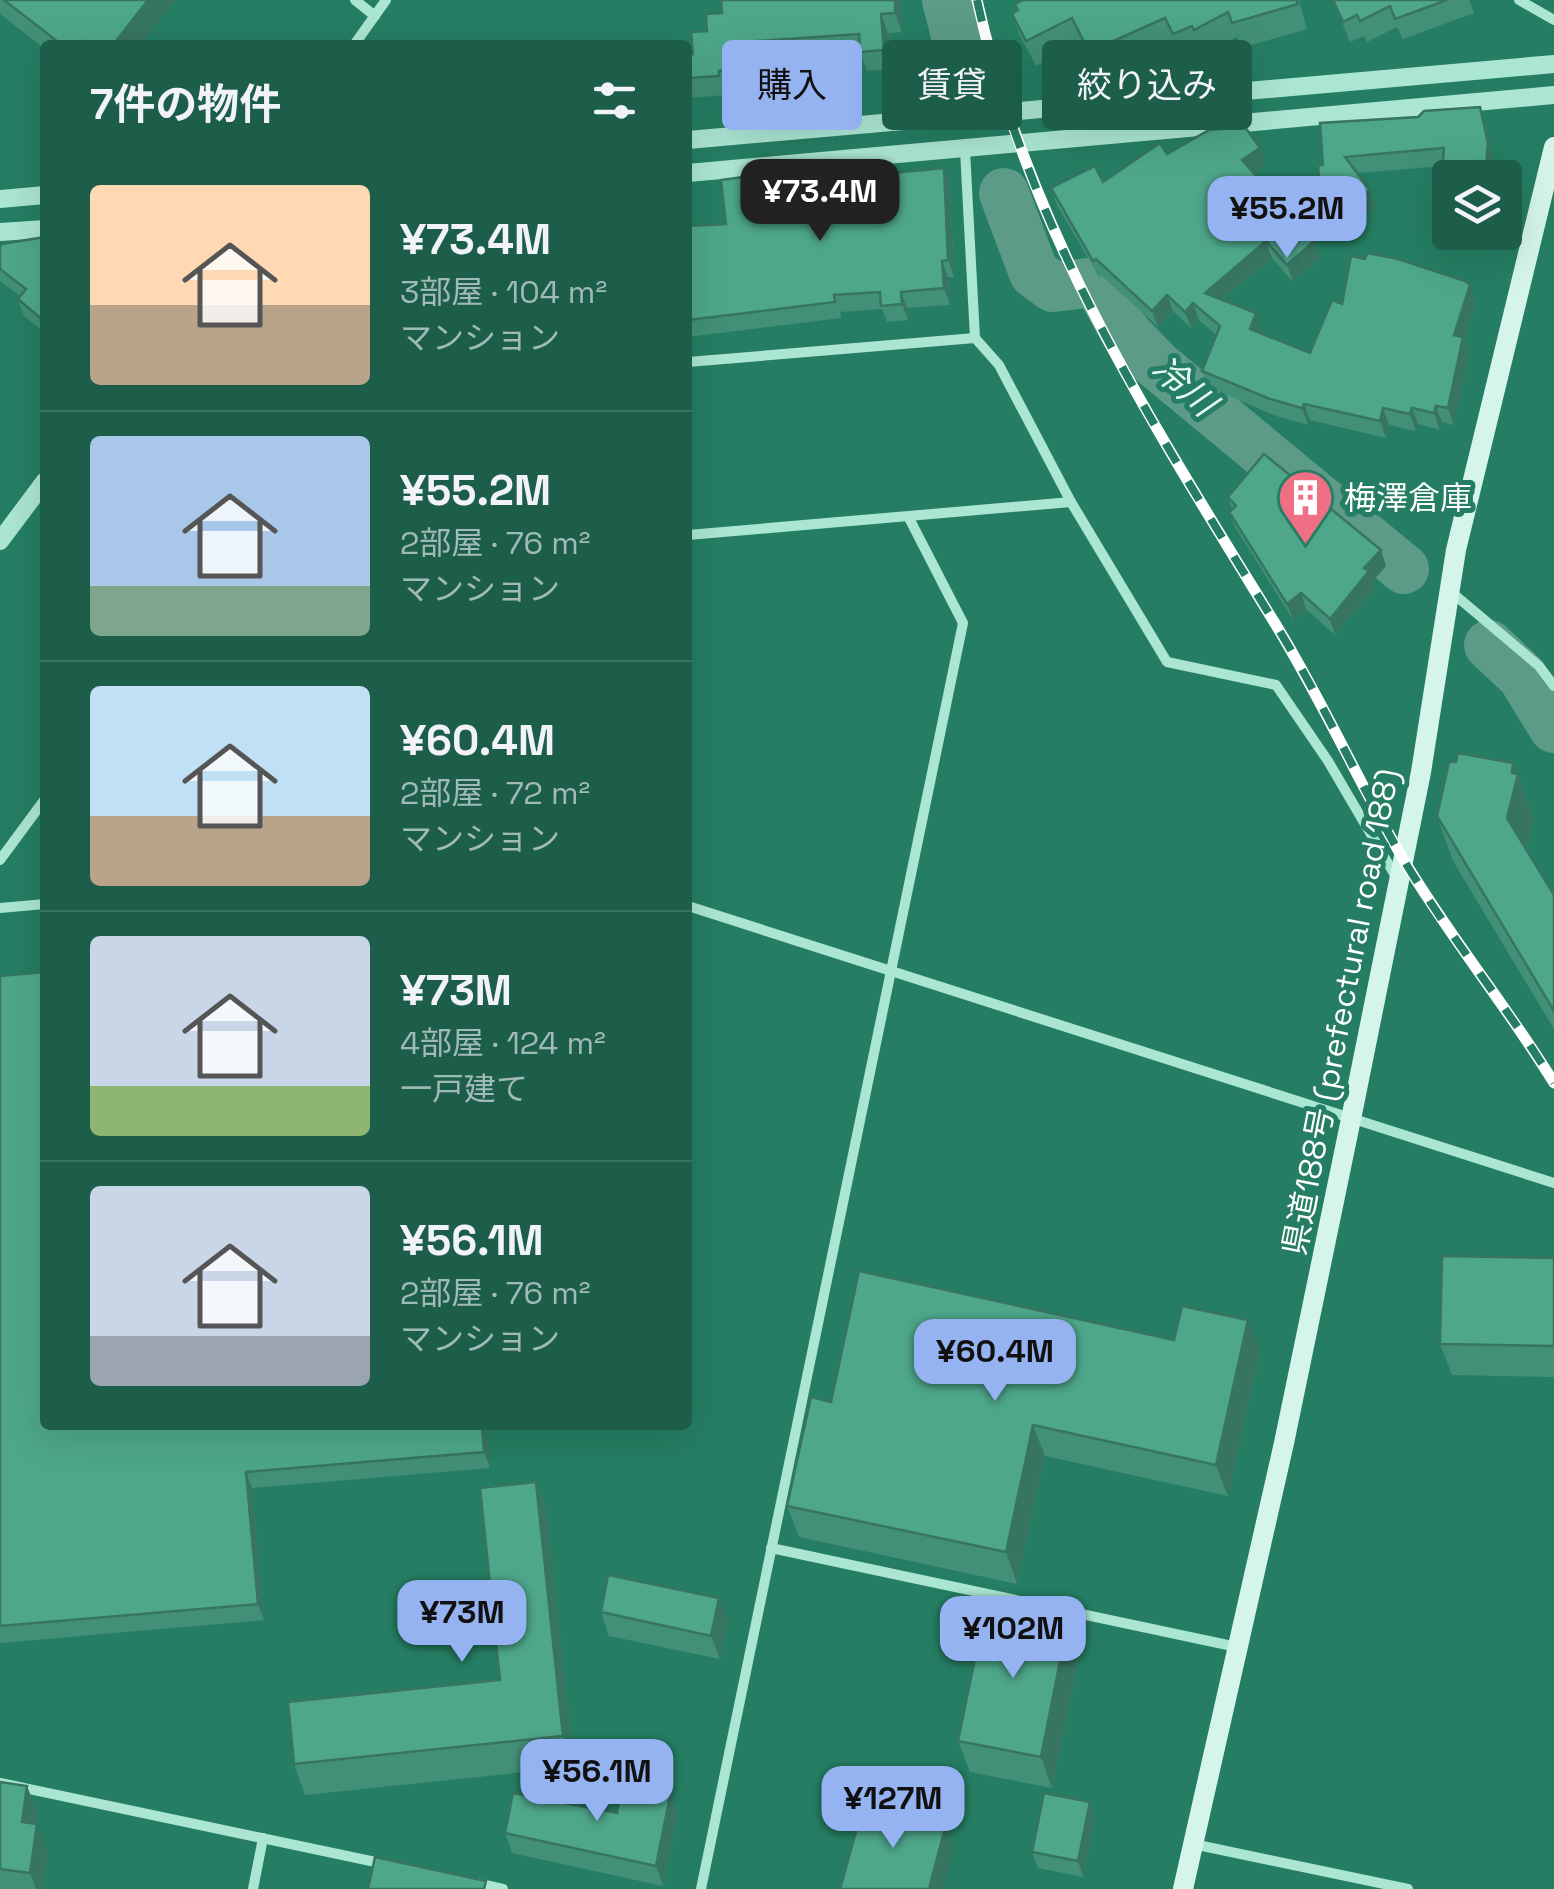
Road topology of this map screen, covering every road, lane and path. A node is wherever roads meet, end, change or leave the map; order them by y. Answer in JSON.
{"nodes":[{"id":1,"x":355,"y":0,"type":"edge"},
{"id":2,"x":386,"y":0,"type":"edge"},
{"id":3,"x":1519,"y":0,"type":"edge"},
{"id":4,"x":375,"y":16,"type":"junction"},
{"id":5,"x":1554,"y":20,"type":"edge"},
{"id":6,"x":358,"y":40,"type":"edge"},
{"id":7,"x":1554,"y":64,"type":"edge"},
{"id":8,"x":1554,"y":95,"type":"edge"},
{"id":9,"x":692,"y":140,"type":"edge"},
{"id":10,"x":1554,"y":147,"type":"edge"},
{"id":11,"x":964,"y":150,"type":"junction"},
{"id":12,"x":692,"y":173,"type":"edge"},
{"id":13,"x":40,"y":195,"type":"edge"},
{"id":14,"x":0,"y":199,"type":"edge"},
{"id":15,"x":40,"y":229,"type":"edge"},
{"id":16,"x":0,"y":232,"type":"edge"},
{"id":17,"x":975,"y":338,"type":"junction"},
{"id":18,"x":692,"y":362,"type":"edge"},
{"id":19,"x":40,"y":488,"type":"edge"},
{"id":20,"x":1071,"y":502,"type":"junction"},
{"id":21,"x":909,"y":518,"type":"junction"},
{"id":22,"x":692,"y":534,"type":"edge"},
{"id":23,"x":0,"y":541,"type":"edge"},
{"id":24,"x":1449,"y":590,"type":"junction"},
{"id":25,"x":1554,"y":686,"type":"edge"},
{"id":26,"x":40,"y":806,"type":"edge"},
{"id":27,"x":0,"y":860,"type":"edge"},
{"id":28,"x":1398,"y":881,"type":"junction"},
{"id":29,"x":40,"y":904,"type":"edge"},
{"id":30,"x":692,"y":907,"type":"edge"},
{"id":31,"x":0,"y":908,"type":"edge"},
{"id":32,"x":892,"y":968,"type":"junction"},
{"id":33,"x":1352,"y":1118,"type":"junction"},
{"id":34,"x":1554,"y":1183,"type":"edge"},
{"id":35,"x":771,"y":1548,"type":"junction"},
{"id":36,"x":1237,"y":1647,"type":"junction"},
{"id":37,"x":0,"y":1783,"type":"edge"},
{"id":38,"x":263,"y":1838,"type":"junction"},
{"id":39,"x":1192,"y":1844,"type":"junction"},
{"id":40,"x":392,"y":1866,"type":"edge"},
{"id":41,"x":466,"y":1881,"type":"edge"},
{"id":42,"x":253,"y":1889,"type":"edge"},
{"id":43,"x":503,"y":1889,"type":"edge"},
{"id":44,"x":701,"y":1889,"type":"edge"},
{"id":45,"x":1183,"y":1889,"type":"edge"},
{"id":46,"x":1408,"y":1889,"type":"edge"}],
"edges":[{"from":1,"to":4,"type":"street"},
{"from":2,"to":4,"type":"street"},
{"from":3,"to":5,"type":"street"},
{"from":4,"to":6,"type":"street"},
{"from":7,"to":9,"type":"street"},
{"from":8,"to":11,"type":"street"},
{"from":10,"to":24,"type":"main road","name":"県道188号 (prefectural road 188)"},
{"from":11,"to":12,"type":"street"},
{"from":11,"to":17,"type":"street"},
{"from":13,"to":14,"type":"street"},
{"from":15,"to":16,"type":"street"},
{"from":17,"to":18,"type":"street"},
{"from":17,"to":20,"type":"street"},
{"from":19,"to":23,"type":"street"},
{"from":20,"to":21,"type":"street"},
{"from":20,"to":28,"type":"street"},
{"from":21,"to":22,"type":"street"},
{"from":21,"to":32,"type":"street"},
{"from":24,"to":25,"type":"street"},
{"from":24,"to":28,"type":"main road","name":"県道188号 (prefectural road 188)"},
{"from":26,"to":27,"type":"street"},
{"from":28,"to":33,"type":"main road","name":"県道188号 (prefectural road 188)"},
{"from":29,"to":31,"type":"street"},
{"from":30,"to":32,"type":"street"},
{"from":32,"to":33,"type":"street"},
{"from":32,"to":35,"type":"street"},
{"from":33,"to":34,"type":"street"},
{"from":33,"to":36,"type":"main road","name":"県道188号 (prefectural road 188)"},
{"from":35,"to":36,"type":"street"},
{"from":35,"to":44,"type":"street"},
{"from":36,"to":39,"type":"main road","name":"県道188号 (prefectural road 188)"},
{"from":37,"to":38,"type":"street"},
{"from":38,"to":40,"type":"street"},
{"from":38,"to":42,"type":"street"},
{"from":39,"to":45,"type":"main road","name":"県道188号 (prefectural road 188)"},
{"from":39,"to":46,"type":"street"},
{"from":41,"to":43,"type":"street"}]}
